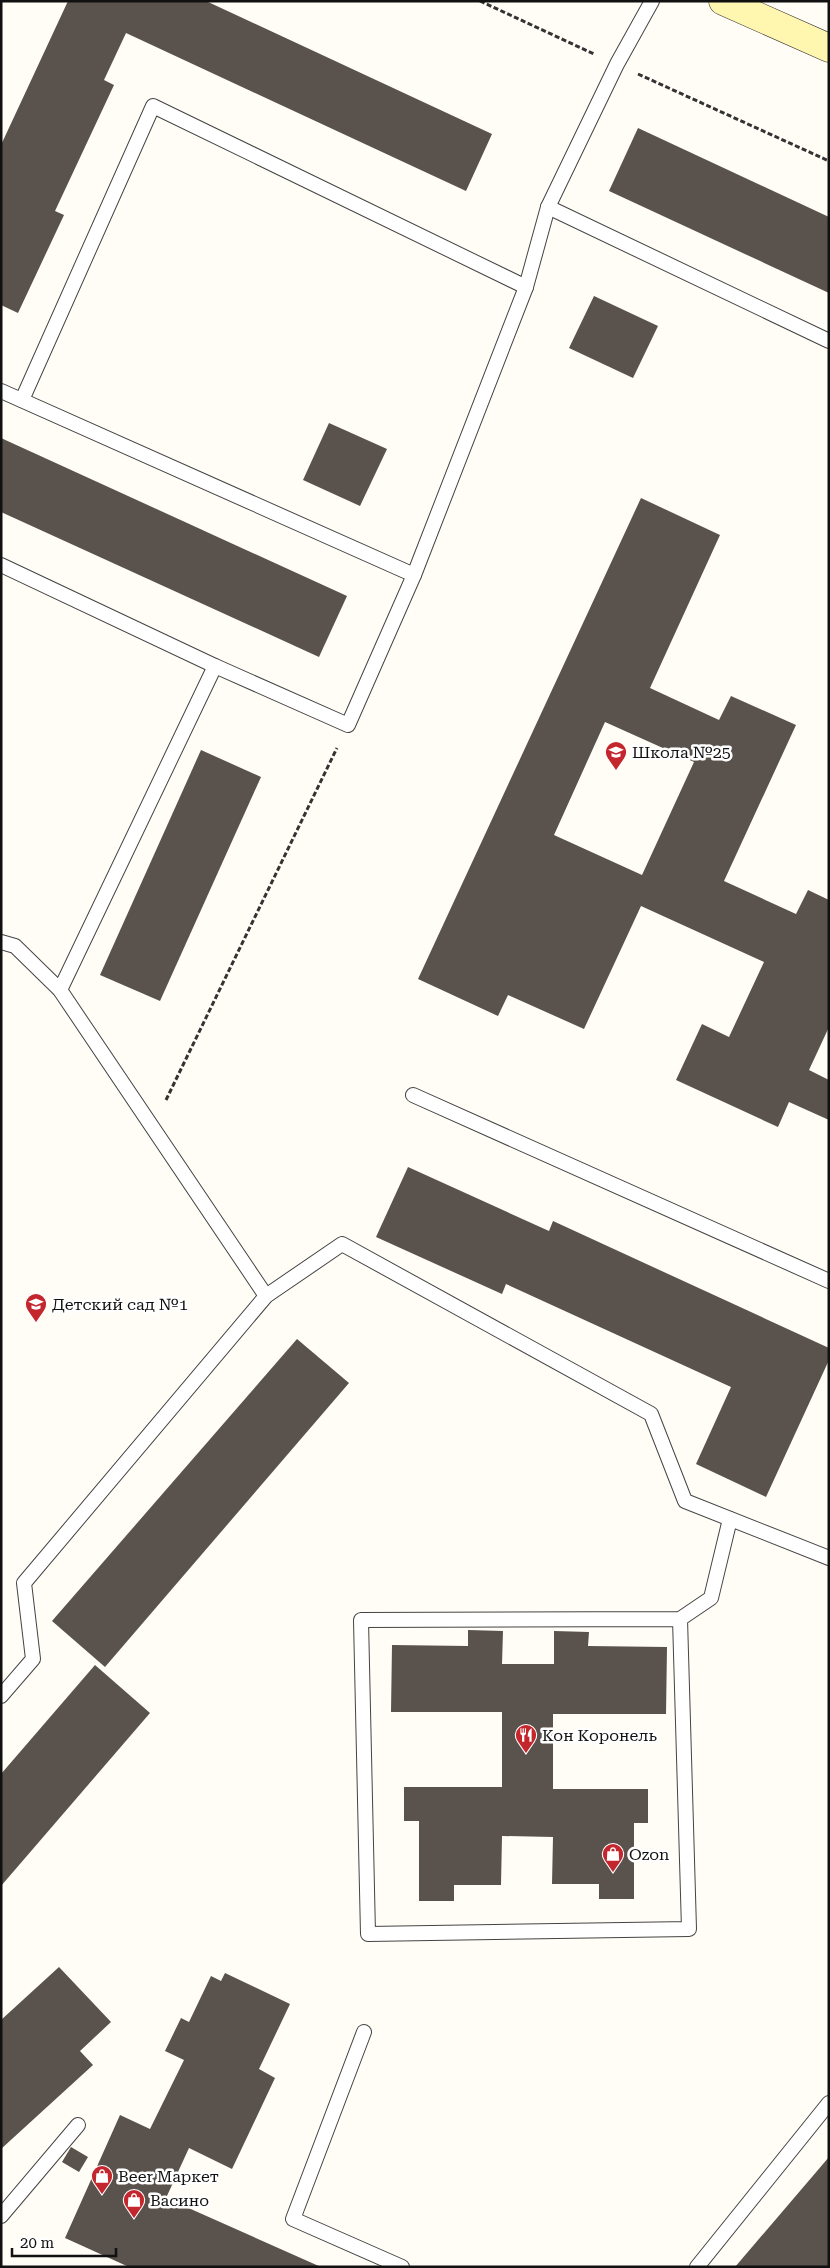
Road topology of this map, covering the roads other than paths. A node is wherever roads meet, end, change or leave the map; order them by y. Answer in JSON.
{"nodes":[{"id":1,"x":652,"y":1,"type":"edge"},
{"id":2,"x":723,"y":1,"type":"edge"},
{"id":3,"x":829,"y":48,"type":"edge"},
{"id":4,"x":548,"y":207,"type":"junction"},
{"id":5,"x":526,"y":287,"type":"junction"},
{"id":6,"x":829,"y":341,"type":"edge"},
{"id":7,"x":1,"y":391,"type":"edge"},
{"id":8,"x":22,"y":400,"type":"junction"},
{"id":9,"x":1,"y":564,"type":"edge"},
{"id":10,"x":414,"y":575,"type":"junction"},
{"id":11,"x":214,"y":666,"type":"junction"},
{"id":12,"x":1,"y":942,"type":"edge"},
{"id":13,"x":60,"y":990,"type":"junction"},
{"id":14,"x":412,"y":1095,"type":"dead end"},
{"id":15,"x":829,"y":1282,"type":"edge"},
{"id":16,"x":266,"y":1296,"type":"junction"},
{"id":17,"x":730,"y":1519,"type":"junction"},
{"id":18,"x":829,"y":1558,"type":"edge"},
{"id":19,"x":680,"y":1619,"type":"junction"},
{"id":20,"x":1,"y":1696,"type":"edge"},
{"id":21,"x":364,"y":2032,"type":"dead end"},
{"id":22,"x":829,"y":2104,"type":"edge"},
{"id":23,"x":78,"y":2125,"type":"dead end"},
{"id":24,"x":1,"y":2216,"type":"edge"},
{"id":25,"x":402,"y":2267,"type":"edge"},
{"id":26,"x":696,"y":2267,"type":"edge"}],
"edges":[{"from":1,"to":4,"type":"lane"},
{"from":2,"to":3,"type":"main road"},
{"from":4,"to":5,"type":"lane"},
{"from":4,"to":6,"type":"lane"},
{"from":5,"to":8,"type":"lane"},
{"from":5,"to":10,"type":"lane"},
{"from":7,"to":8,"type":"lane"},
{"from":8,"to":10,"type":"lane"},
{"from":9,"to":11,"type":"lane"},
{"from":10,"to":11,"type":"lane"},
{"from":11,"to":13,"type":"lane"},
{"from":12,"to":13,"type":"lane"},
{"from":13,"to":16,"type":"lane"},
{"from":14,"to":15,"type":"lane"},
{"from":16,"to":17,"type":"lane"},
{"from":16,"to":20,"type":"lane"},
{"from":17,"to":18,"type":"lane"},
{"from":17,"to":19,"type":"lane"},
{"from":19,"to":19,"type":"lane"},
{"from":21,"to":25,"type":"lane"},
{"from":22,"to":26,"type":"lane"},
{"from":23,"to":24,"type":"lane"}]}
